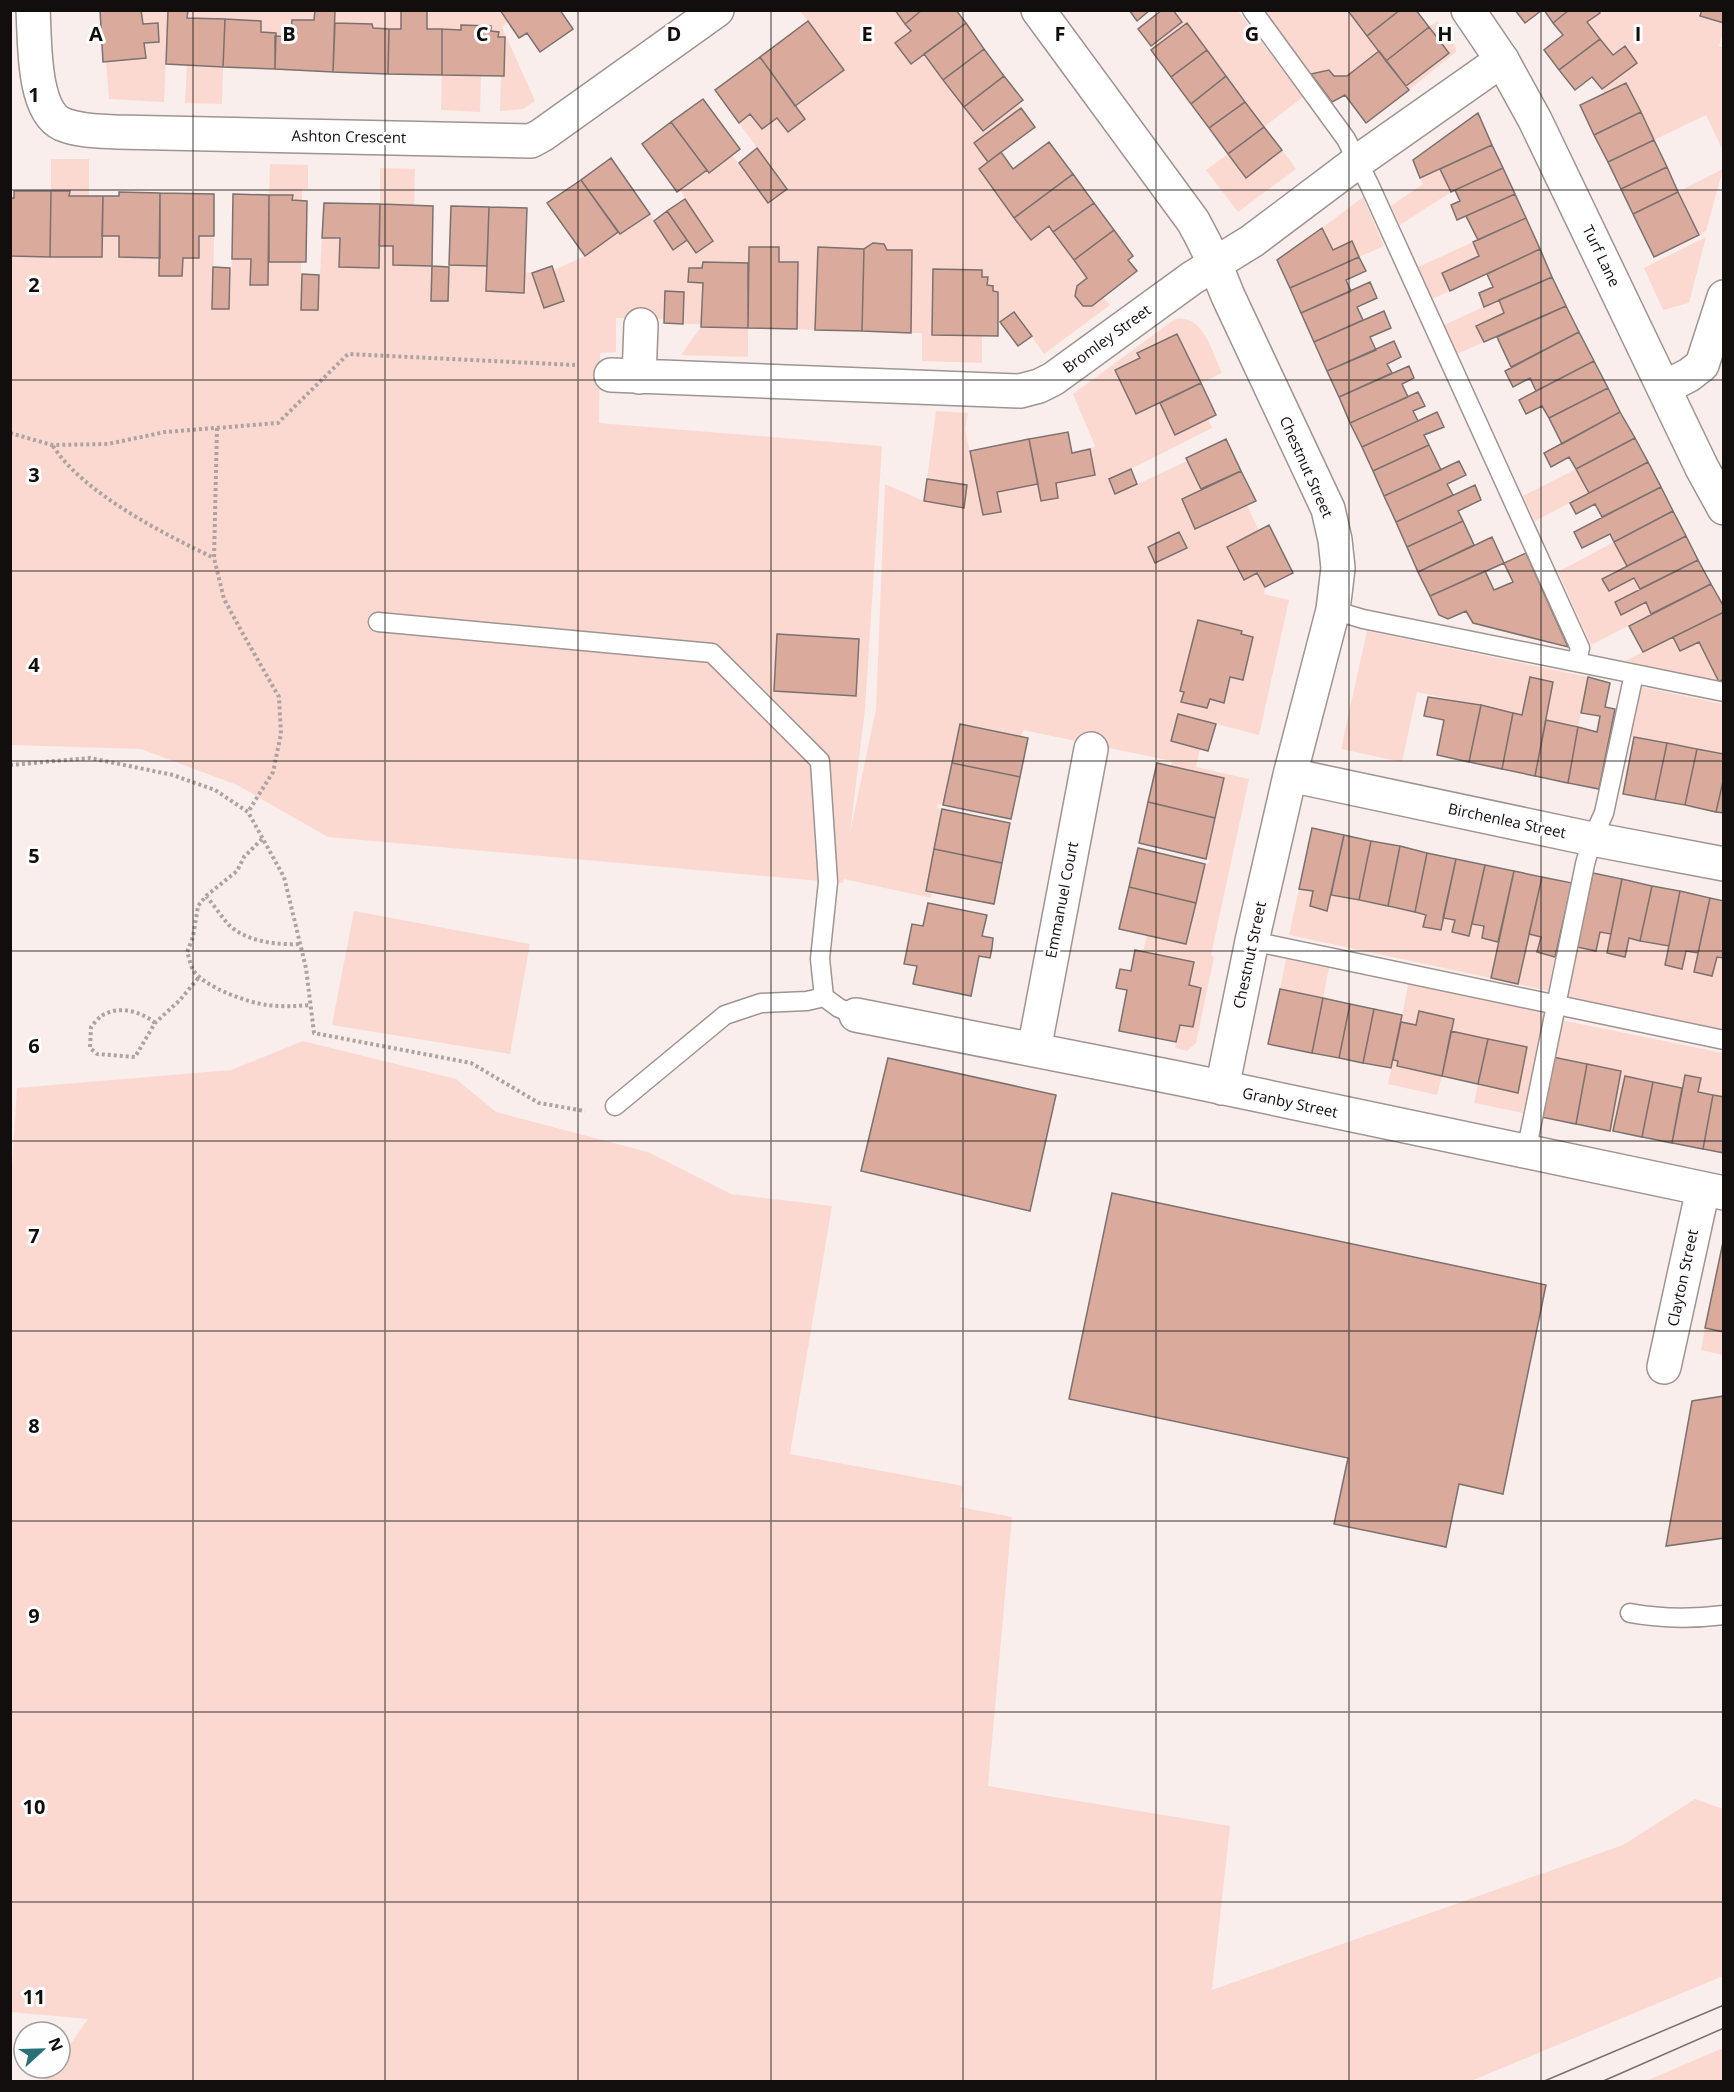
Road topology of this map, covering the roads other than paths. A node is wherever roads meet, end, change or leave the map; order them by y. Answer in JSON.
{"nodes":[{"id":1,"x":33,"y":10,"type":"edge"},
{"id":2,"x":717,"y":10,"type":"edge"},
{"id":3,"x":1038,"y":10,"type":"edge"},
{"id":4,"x":1252,"y":10,"type":"edge"},
{"id":5,"x":1468,"y":10,"type":"edge"},
{"id":6,"x":1502,"y":60,"type":"junction"},
{"id":7,"x":1357,"y":162,"type":"junction"},
{"id":8,"x":1216,"y":263,"type":"junction"},
{"id":9,"x":1724,"y":297,"type":"edge"},
{"id":10,"x":641,"y":324,"type":"dead end"},
{"id":11,"x":1664,"y":388,"type":"junction"},
{"id":12,"x":1724,"y":508,"type":"edge"},
{"id":13,"x":1333,"y":610,"type":"junction"},
{"id":14,"x":378,"y":622,"type":"dead end"},
{"id":15,"x":1577,"y":661,"type":"junction"},
{"id":16,"x":1634,"y":674,"type":"junction"},
{"id":17,"x":1724,"y":692,"type":"edge"},
{"id":18,"x":1091,"y":749,"type":"dead end"},
{"id":19,"x":1290,"y":775,"type":"junction"},
{"id":20,"x":1592,"y":839,"type":"junction"},
{"id":21,"x":1724,"y":864,"type":"edge"},
{"id":22,"x":1252,"y":941,"type":"junction"},
{"id":23,"x":824,"y":997,"type":"junction"},
{"id":24,"x":1556,"y":1005,"type":"junction"},
{"id":25,"x":856,"y":1015,"type":"joint"},
{"id":26,"x":1724,"y":1040,"type":"edge"},
{"id":27,"x":1034,"y":1050,"type":"junction"},
{"id":28,"x":1222,"y":1088,"type":"junction"},
{"id":29,"x":615,"y":1106,"type":"road end"},
{"id":30,"x":1526,"y":1152,"type":"junction"},
{"id":31,"x":1713,"y":1191,"type":"edge"},
{"id":32,"x":1664,"y":1367,"type":"dead end"},
{"id":33,"x":1630,"y":1612,"type":"dead end"},
{"id":34,"x":1724,"y":1615,"type":"edge"}],
"edges":[{"from":1,"to":2,"type":"street","name":"Ashton Crescent"},
{"from":3,"to":8,"type":"street","name":"Chestnut Street"},
{"from":4,"to":7,"type":"lane"},
{"from":5,"to":6,"type":"street","name":"Turf Lane"},
{"from":6,"to":7,"type":"street","name":"Bromley Street"},
{"from":6,"to":11,"type":"street","name":"Turf Lane"},
{"from":7,"to":8,"type":"street","name":"Bromley Street"},
{"from":7,"to":15,"type":"lane"},
{"from":8,"to":10,"type":"street","name":"Bromley Street"},
{"from":8,"to":13,"type":"street","name":"Chestnut Street"},
{"from":9,"to":11,"type":"street"},
{"from":11,"to":12,"type":"street","name":"Turf Lane"},
{"from":13,"to":15,"type":"lane"},
{"from":13,"to":19,"type":"street","name":"Chestnut Street"},
{"from":14,"to":23,"type":"lane"},
{"from":15,"to":16,"type":"lane"},
{"from":16,"to":17,"type":"lane"},
{"from":16,"to":20,"type":"lane"},
{"from":18,"to":27,"type":"street","name":"Emmanuel Court"},
{"from":19,"to":20,"type":"street","name":"Birchenlea Street"},
{"from":19,"to":22,"type":"street","name":"Chestnut Street"},
{"from":20,"to":21,"type":"street","name":"Birchenlea Street"},
{"from":20,"to":24,"type":"lane"},
{"from":22,"to":24,"type":"lane"},
{"from":22,"to":28,"type":"street","name":"Chestnut Street"},
{"from":23,"to":25,"type":"lane"},
{"from":23,"to":29,"type":"lane"},
{"from":24,"to":26,"type":"lane"},
{"from":24,"to":30,"type":"lane"},
{"from":25,"to":27,"type":"street","name":"Granby Street"},
{"from":27,"to":28,"type":"street","name":"Granby Street"},
{"from":28,"to":30,"type":"street","name":"Granby Street"},
{"from":30,"to":31,"type":"street","name":"Granby Street"},
{"from":31,"to":32,"type":"street","name":"Clayton Street"},
{"from":33,"to":34,"type":"lane"}]}
